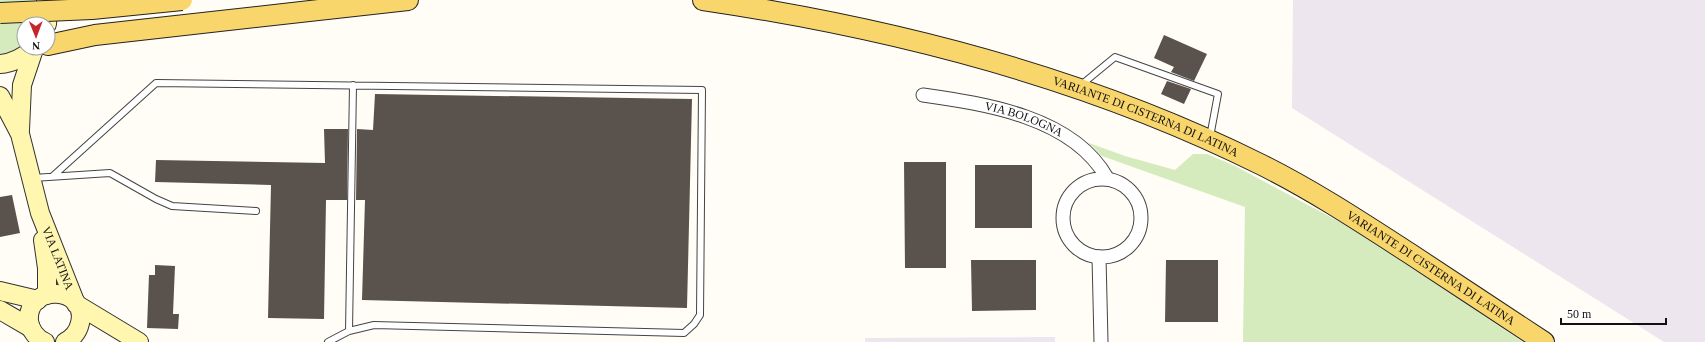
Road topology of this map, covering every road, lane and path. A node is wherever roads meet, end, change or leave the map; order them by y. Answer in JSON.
{"nodes":[{"id":1,"x":46,"y":0,"type":"edge"},
{"id":2,"x":182,"y":0,"type":"edge"},
{"id":3,"x":408,"y":0,"type":"edge"},
{"id":4,"x":703,"y":0,"type":"edge"},
{"id":5,"x":0,"y":13,"type":"edge"},
{"id":6,"x":48,"y":16,"type":"edge"},
{"id":7,"x":56,"y":43,"type":"edge"},
{"id":8,"x":25,"y":56,"type":"edge"},
{"id":9,"x":33,"y":56,"type":"edge"},
{"id":10,"x":0,"y":64,"type":"edge"},
{"id":11,"x":353,"y":85,"type":"junction"},
{"id":12,"x":1077,"y":89,"type":"junction"},
{"id":13,"x":923,"y":94,"type":"dead end"},
{"id":14,"x":0,"y":96,"type":"edge"},
{"id":15,"x":20,"y":134,"type":"junction"},
{"id":16,"x":1210,"y":140,"type":"junction"},
{"id":17,"x":53,"y":176,"type":"junction"},
{"id":18,"x":31,"y":178,"type":"junction"},
{"id":19,"x":1107,"y":178,"type":"junction"},
{"id":20,"x":256,"y":211,"type":"dead end"},
{"id":21,"x":40,"y":213,"type":"junction"},
{"id":22,"x":1098,"y":257,"type":"junction"},
{"id":23,"x":0,"y":290,"type":"edge"},
{"id":24,"x":42,"y":297,"type":"junction"},
{"id":25,"x":76,"y":304,"type":"junction"},
{"id":26,"x":0,"y":310,"type":"edge"},
{"id":27,"x":349,"y":331,"type":"junction"},
{"id":28,"x":81,"y":336,"type":"edge"},
{"id":29,"x":41,"y":338,"type":"edge"},
{"id":30,"x":65,"y":342,"type":"edge"},
{"id":31,"x":140,"y":342,"type":"edge"},
{"id":32,"x":328,"y":342,"type":"edge"},
{"id":33,"x":1101,"y":342,"type":"edge"},
{"id":34,"x":1544,"y":342,"type":"edge"}],
"edges":[{"from":1,"to":6,"type":"main road"},
{"from":2,"to":5,"type":"main road","bridge":true},
{"from":3,"to":7,"type":"main road"},
{"from":4,"to":12,"type":"main road","name":"VARIANTE DI CISTERNA DI LATINA"},
{"from":8,"to":10,"type":"main road"},
{"from":9,"to":15,"type":"main road","name":"VIA LATINA"},
{"from":11,"to":17,"type":"lane"},
{"from":11,"to":27,"type":"lane"},
{"from":11,"to":27,"type":"lane"},
{"from":12,"to":16,"type":"main road","name":"VARIANTE DI CISTERNA DI LATINA"},
{"from":12,"to":16,"type":"lane"},
{"from":13,"to":19,"type":"street","name":"VIA BOLOGNA"},
{"from":14,"to":15,"type":"main road","name":"VIA LATINA"},
{"from":15,"to":18,"type":"main road","name":"VIA LATINA"},
{"from":16,"to":34,"type":"main road","name":"VARIANTE DI CISTERNA DI LATINA"},
{"from":17,"to":18,"type":"lane"},
{"from":17,"to":20,"type":"lane"},
{"from":18,"to":21,"type":"main road","name":"VIA LATINA"},
{"from":19,"to":22,"type":"street"},
{"from":19,"to":22,"type":"street"},
{"from":21,"to":24,"type":"main road","name":"VIA LATINA"},
{"from":21,"to":25,"type":"main road","name":"VIA LATINA"},
{"from":22,"to":33,"type":"street"},
{"from":23,"to":24,"type":"main road"},
{"from":24,"to":25,"type":"main road"},
{"from":24,"to":29,"type":"main road"},
{"from":25,"to":28,"type":"main road","name":"VIA LATINA"},
{"from":25,"to":31,"type":"main road"},
{"from":26,"to":29,"type":"main road"},
{"from":27,"to":32,"type":"lane"},
{"from":28,"to":30,"type":"main road"}]}
